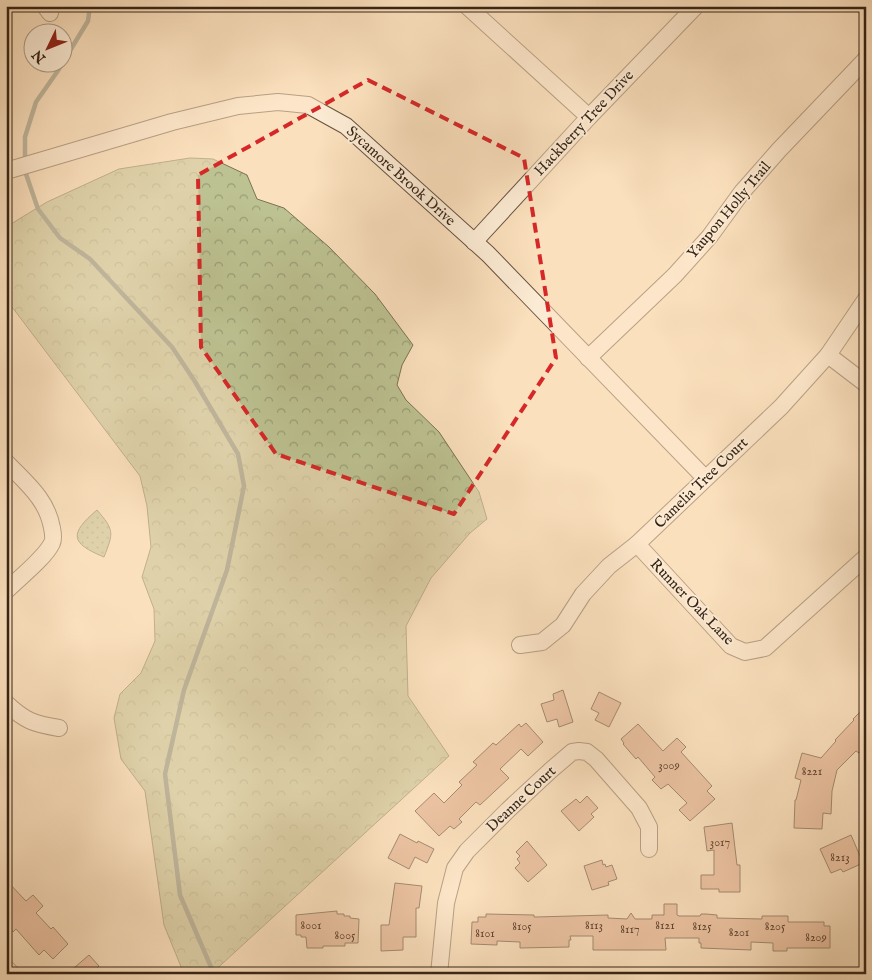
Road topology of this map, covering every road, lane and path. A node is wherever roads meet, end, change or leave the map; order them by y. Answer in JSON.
{"nodes":[{"id":1,"x":467,"y":6,"type":"edge"},
{"id":2,"x":696,"y":6,"type":"edge"},
{"id":3,"x":866,"y":59,"type":"edge"},
{"id":4,"x":589,"y":117,"type":"junction"},
{"id":5,"x":6,"y":171,"type":"edge"},
{"id":6,"x":474,"y":242,"type":"junction"},
{"id":7,"x":866,"y":298,"type":"edge"},
{"id":8,"x":828,"y":355,"type":"junction"},
{"id":9,"x":588,"y":358,"type":"junction"},
{"id":10,"x":866,"y":384,"type":"edge"},
{"id":11,"x":6,"y":462,"type":"edge"},
{"id":12,"x":705,"y":478,"type":"junction"},
{"id":13,"x":637,"y":544,"type":"junction"},
{"id":14,"x":866,"y":557,"type":"edge"},
{"id":15,"x":6,"y":591,"type":"edge"},
{"id":16,"x":520,"y":645,"type":"dead end"},
{"id":17,"x":6,"y":703,"type":"edge"},
{"id":18,"x":59,"y":728,"type":"dead end"},
{"id":19,"x":649,"y":848,"type":"dead end"},
{"id":20,"x":6,"y":968,"type":"edge"},
{"id":21,"x":12,"y":974,"type":"edge"},
{"id":22,"x":439,"y":974,"type":"edge"}],
"edges":[{"from":1,"to":4,"type":"street"},
{"from":2,"to":4,"type":"street","name":"Hackberry Tree Drive"},
{"from":3,"to":9,"type":"street","name":"Yaupon Holly Trail"},
{"from":4,"to":6,"type":"street","name":"Hackberry Tree Drive"},
{"from":5,"to":6,"type":"street","name":"Sycamore Brook Drive"},
{"from":6,"to":9,"type":"street","name":"Sycamore Brook Drive"},
{"from":7,"to":8,"type":"street","name":"Camelia Tree Court"},
{"from":8,"to":10,"type":"street"},
{"from":8,"to":12,"type":"street","name":"Camelia Tree Court"},
{"from":9,"to":12,"type":"street","name":"Sycamore Brook Drive"},
{"from":11,"to":15,"type":"street"},
{"from":12,"to":13,"type":"street","name":"Camelia Tree Court"},
{"from":13,"to":14,"type":"street","name":"Runner Oak Lane"},
{"from":13,"to":16,"type":"street","name":"Camelia Tree Court"},
{"from":17,"to":18,"type":"street"},
{"from":19,"to":22,"type":"street","name":"Deanne Court"},
{"from":20,"to":21,"type":"street"}]}
